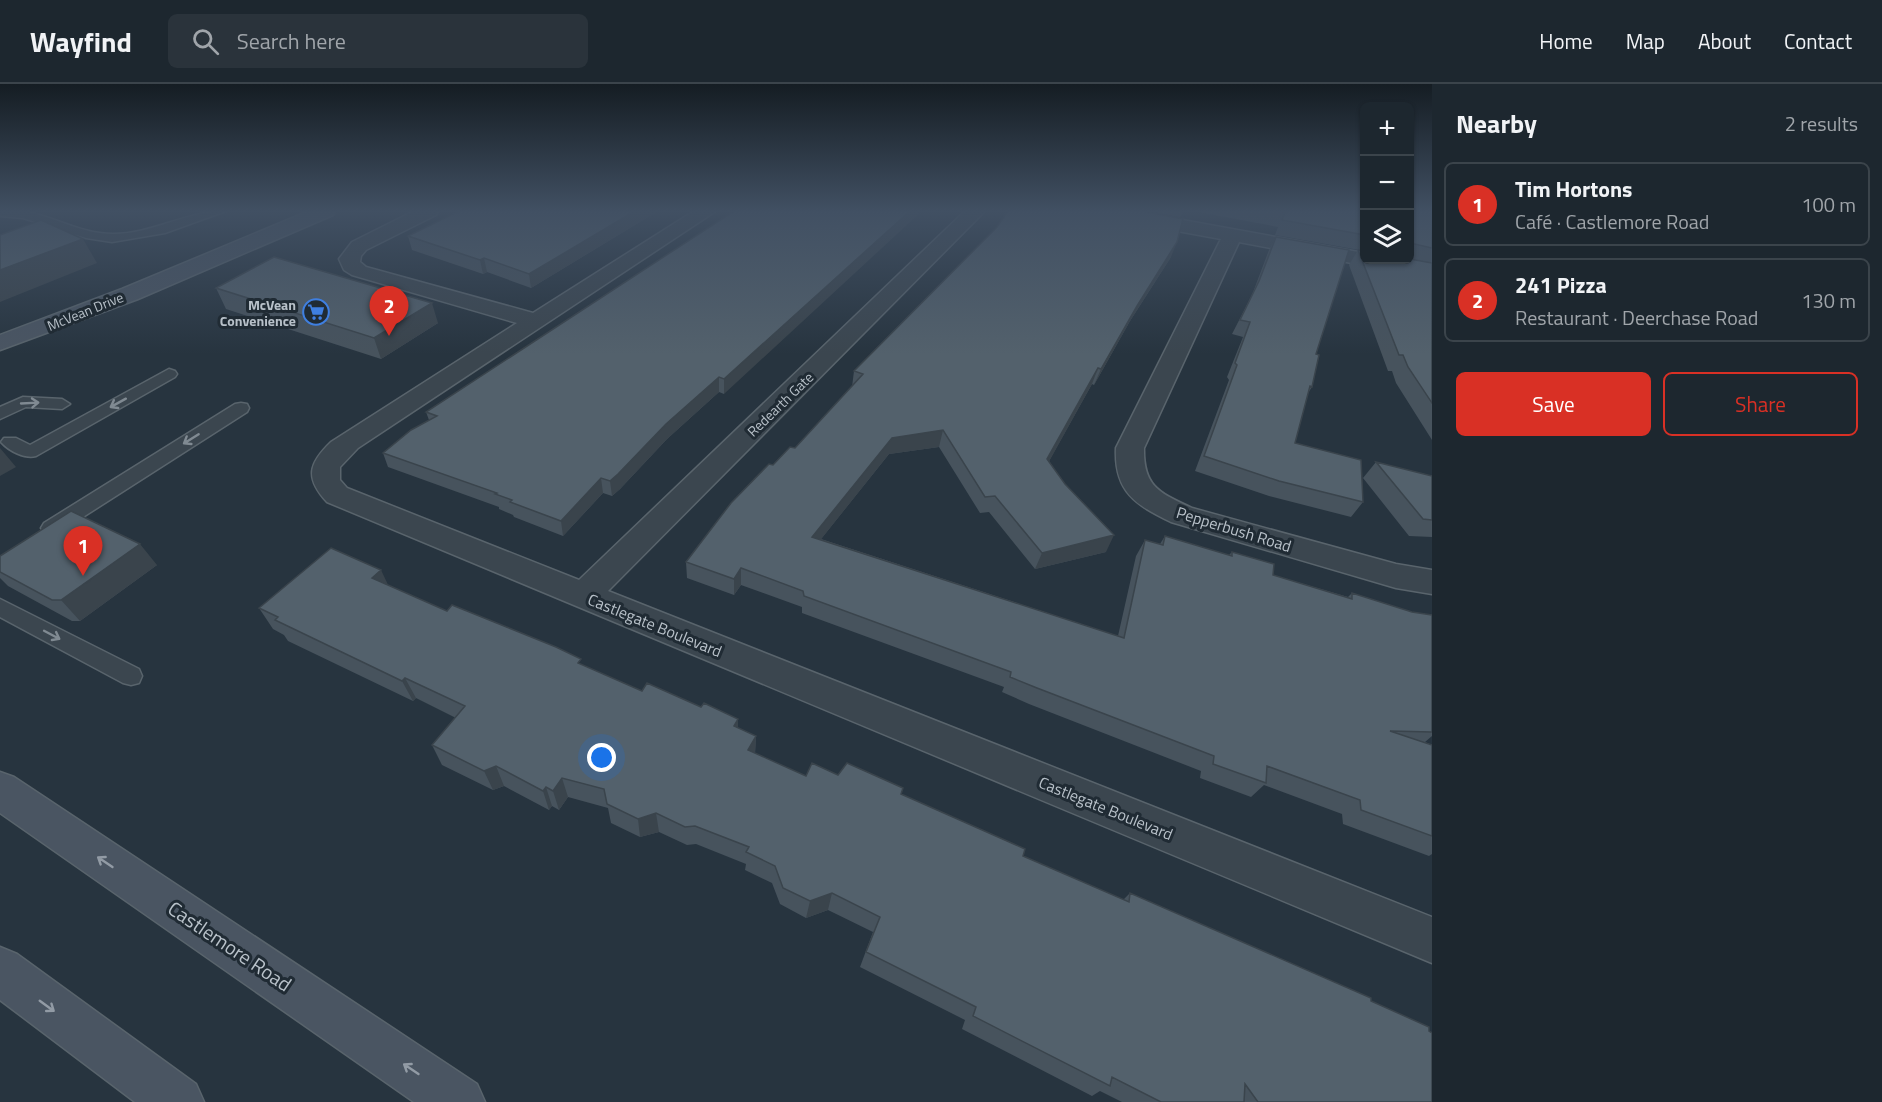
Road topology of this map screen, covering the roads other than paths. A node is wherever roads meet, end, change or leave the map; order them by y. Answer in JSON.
{"nodes":[{"id":1,"x":207,"y":259,"type":"edge"},
{"id":2,"x":349,"y":259,"type":"edge"},
{"id":3,"x":634,"y":259,"type":"edge"},
{"id":4,"x":928,"y":259,"type":"edge"},
{"id":5,"x":1221,"y":259,"type":"edge"},
{"id":6,"x":1357,"y":259,"type":"edge"},
{"id":7,"x":1432,"y":272,"type":"edge"},
{"id":8,"x":536,"y":321,"type":"junction"},
{"id":9,"x":4,"y":344,"type":"edge"},
{"id":10,"x":169,"y":374,"type":"dead end"},
{"id":11,"x":62,"y":404,"type":"dead end"},
{"id":12,"x":241,"y":408,"type":"dead end"},
{"id":13,"x":0,"y":414,"type":"edge"},
{"id":14,"x":10,"y":442,"type":"dead end"},
{"id":15,"x":40,"y":535,"type":"edge"},
{"id":16,"x":1432,"y":582,"type":"edge"},
{"id":17,"x":584,"y":596,"type":"junction"},
{"id":18,"x":0,"y":607,"type":"edge"},
{"id":19,"x":131,"y":676,"type":"dead end"},
{"id":20,"x":0,"y":790,"type":"edge"},
{"id":21,"x":1432,"y":940,"type":"edge"},
{"id":22,"x":0,"y":971,"type":"edge"},
{"id":23,"x":178,"y":1102,"type":"edge"},
{"id":24,"x":459,"y":1102,"type":"edge"}],
"edges":[{"from":1,"to":9,"type":"main road","name":"McVean Drive"},
{"from":2,"to":8,"type":"street"},
{"from":3,"to":8,"type":"street","name":"Castlegate Boulevard"},
{"from":4,"to":17,"type":"street","name":"Redearth Gate"},
{"from":5,"to":16,"type":"street","name":"Pepperbush Road"},
{"from":6,"to":7,"type":"street"},
{"from":8,"to":17,"type":"street","name":"Castlegate Boulevard"},
{"from":10,"to":14,"type":"lane","one_way":true},
{"from":13,"to":11,"type":"lane","one_way":true},
{"from":12,"to":15,"type":"lane","one_way":true},
{"from":17,"to":21,"type":"street","name":"Castlegate Boulevard"},
{"from":18,"to":19,"type":"lane","one_way":true},
{"from":24,"to":20,"type":"main road","name":"Castlemore Road","one_way":true},
{"from":22,"to":23,"type":"main road","one_way":true}]}
